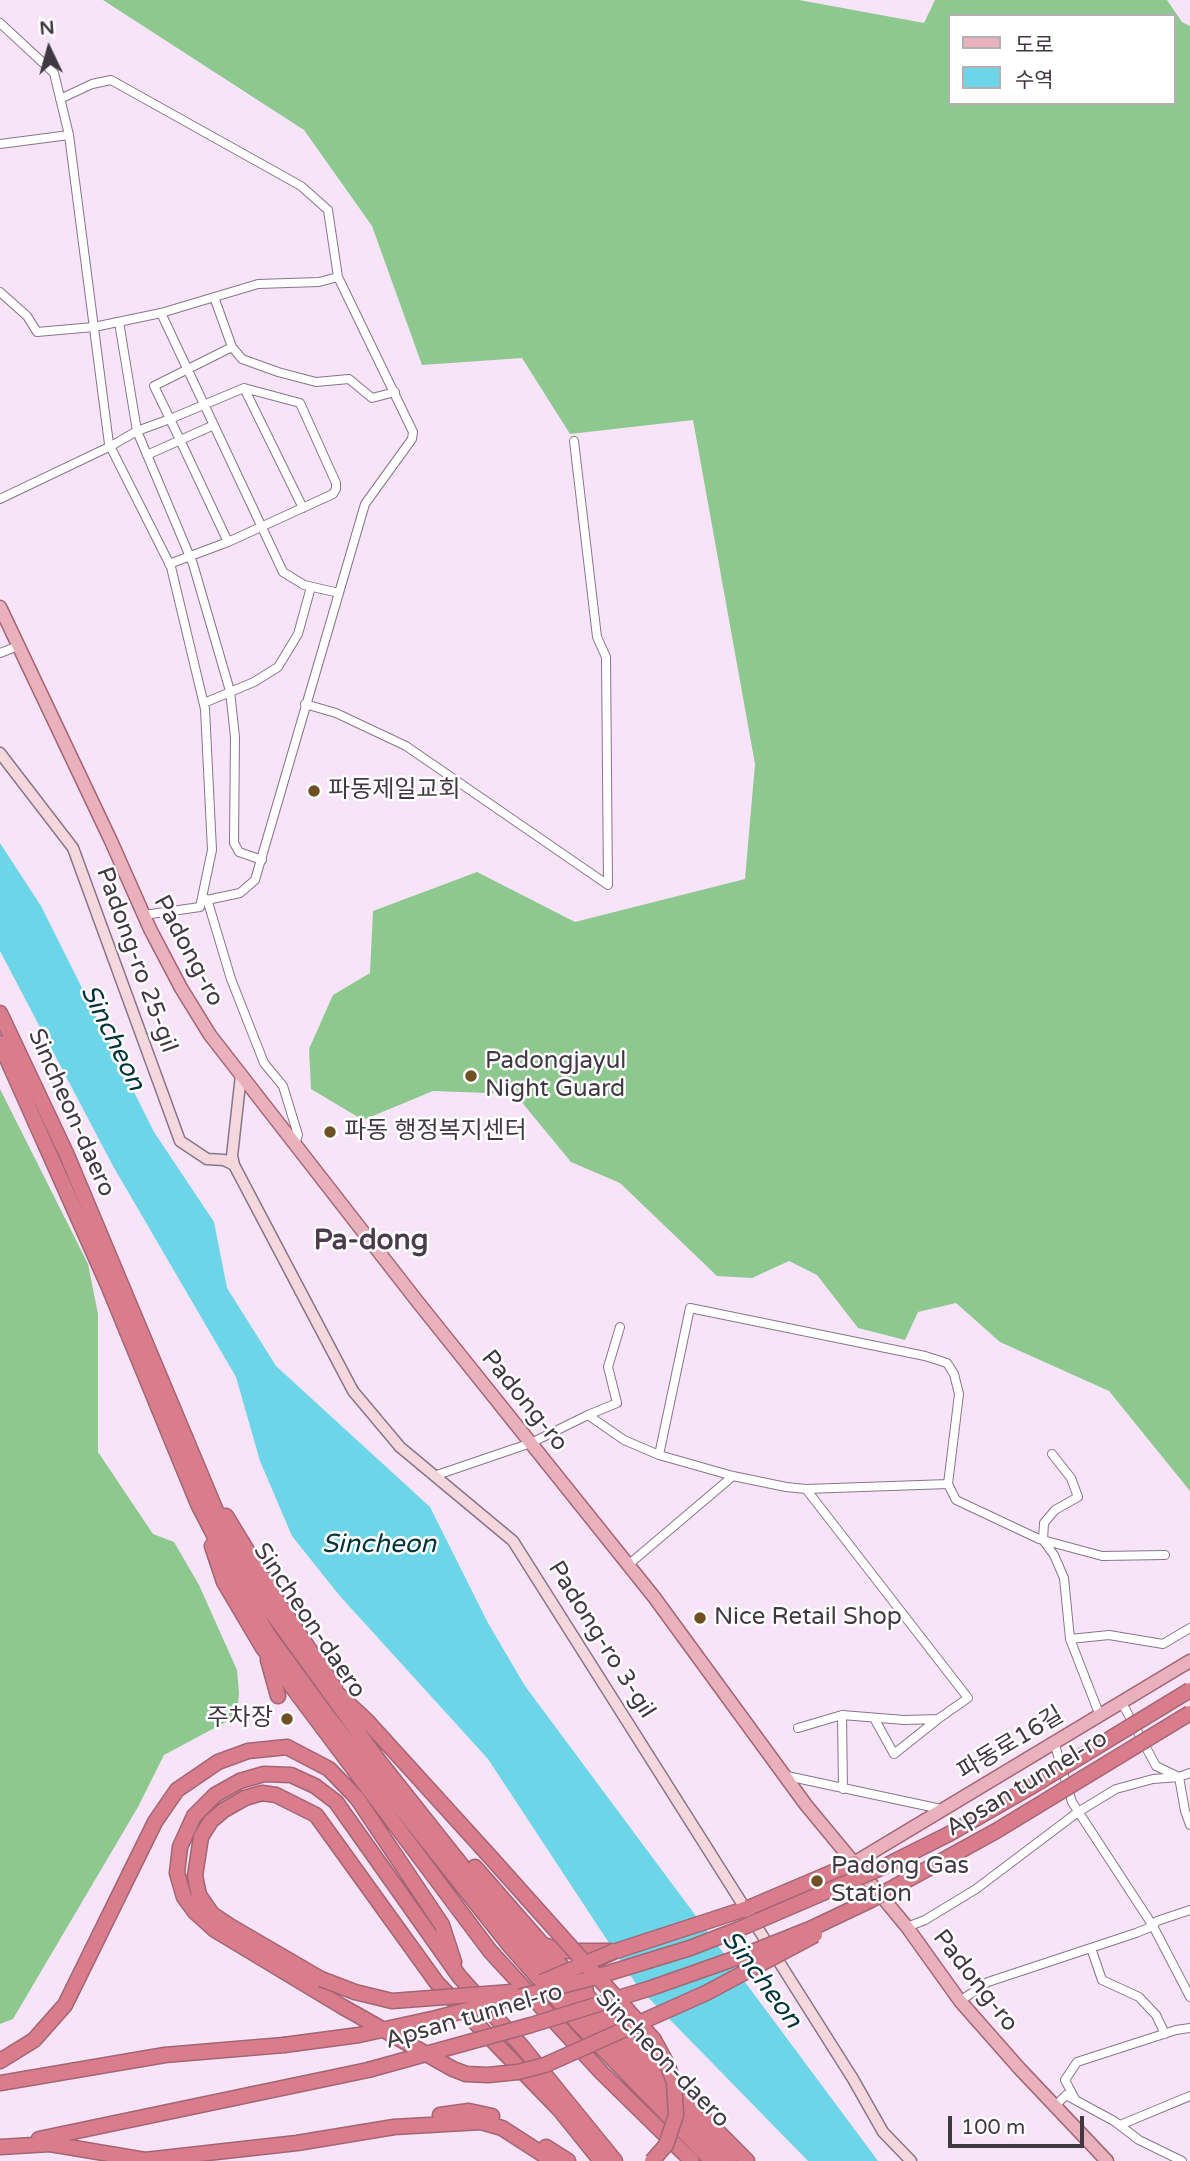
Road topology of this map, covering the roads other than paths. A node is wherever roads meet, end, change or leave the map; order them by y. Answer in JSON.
{"nodes":[{"id":1,"x":0,"y":23,"type":"edge"},
{"id":2,"x":60,"y":99,"type":"junction"},
{"id":3,"x":69,"y":135,"type":"junction"},
{"id":4,"x":0,"y":144,"type":"edge"},
{"id":5,"x":338,"y":277,"type":"junction"},
{"id":6,"x":0,"y":292,"type":"edge"},
{"id":7,"x":214,"y":298,"type":"junction"},
{"id":8,"x":162,"y":313,"type":"junction"},
{"id":9,"x":119,"y":322,"type":"junction"},
{"id":10,"x":94,"y":327,"type":"junction"},
{"id":11,"x":232,"y":347,"type":"junction"},
{"id":12,"x":187,"y":368,"type":"junction"},
{"id":13,"x":244,"y":388,"type":"junction"},
{"id":14,"x":395,"y":392,"type":"junction"},
{"id":15,"x":204,"y":404,"type":"junction"},
{"id":16,"x":170,"y":419,"type":"junction"},
{"id":17,"x":214,"y":425,"type":"junction"},
{"id":18,"x":137,"y":432,"type":"junction"},
{"id":19,"x":180,"y":440,"type":"junction"},
{"id":20,"x":574,"y":441,"type":"dead end"},
{"id":21,"x":111,"y":446,"type":"junction"},
{"id":22,"x":147,"y":455,"type":"junction"},
{"id":23,"x":0,"y":499,"type":"edge"},
{"id":24,"x":303,"y":508,"type":"junction"},
{"id":25,"x":262,"y":528,"type":"junction"},
{"id":26,"x":228,"y":542,"type":"junction"},
{"id":27,"x":190,"y":557,"type":"junction"},
{"id":28,"x":169,"y":564,"type":"junction"},
{"id":29,"x":311,"y":587,"type":"junction"},
{"id":30,"x":340,"y":593,"type":"junction"},
{"id":31,"x":0,"y":607,"type":"edge"},
{"id":32,"x":18,"y":646,"type":"junction"},
{"id":33,"x":0,"y":653,"type":"edge"},
{"id":34,"x":230,"y":691,"type":"junction"},
{"id":35,"x":204,"y":703,"type":"junction"},
{"id":36,"x":305,"y":705,"type":"junction"},
{"id":37,"x":0,"y":753,"type":"edge"},
{"id":38,"x":261,"y":860,"type":"junction"},
{"id":39,"x":204,"y":900,"type":"junction"},
{"id":40,"x":144,"y":915,"type":"junction"},
{"id":41,"x":0,"y":1013,"type":"edge"},
{"id":42,"x":0,"y":1043,"type":"edge"},
{"id":43,"x":241,"y":1075,"type":"junction"},
{"id":44,"x":295,"y":1144,"type":"junction"},
{"id":45,"x":234,"y":1165,"type":"junction"},
{"id":46,"x":113,"y":1280,"type":"junction"},
{"id":47,"x":620,"y":1327,"type":"dead end"},
{"id":48,"x":588,"y":1415,"type":"junction"},
{"id":49,"x":531,"y":1443,"type":"junction"},
{"id":50,"x":190,"y":1451,"type":"junction"},
{"id":51,"x":1052,"y":1454,"type":"dead end"},
{"id":52,"x":659,"y":1455,"type":"junction"},
{"id":53,"x":733,"y":1475,"type":"junction"},
{"id":54,"x":434,"y":1476,"type":"junction"},
{"id":55,"x":948,"y":1484,"type":"junction"},
{"id":56,"x":806,"y":1489,"type":"junction"},
{"id":57,"x":198,"y":1504,"type":"junction"},
{"id":58,"x":1043,"y":1540,"type":"junction"},
{"id":59,"x":1165,"y":1555,"type":"dead end"},
{"id":60,"x":628,"y":1565,"type":"junction"},
{"id":61,"x":1190,"y":1628,"type":"edge"},
{"id":62,"x":1070,"y":1639,"type":"junction"},
{"id":63,"x":264,"y":1648,"type":"junction"},
{"id":64,"x":1190,"y":1661,"type":"edge"},
{"id":65,"x":1190,"y":1690,"type":"edge"},
{"id":66,"x":339,"y":1695,"type":"junction"},
{"id":67,"x":278,"y":1696,"type":"dead end"},
{"id":68,"x":1190,"y":1713,"type":"edge"},
{"id":69,"x":842,"y":1716,"type":"junction"},
{"id":70,"x":1100,"y":1716,"type":"junction"},
{"id":71,"x":874,"y":1718,"type":"junction"},
{"id":72,"x":938,"y":1719,"type":"junction"},
{"id":73,"x":798,"y":1728,"type":"dead end"},
{"id":74,"x":1054,"y":1742,"type":"junction"},
{"id":75,"x":317,"y":1743,"type":"dead end"},
{"id":76,"x":354,"y":1772,"type":"junction"},
{"id":77,"x":1190,"y":1773,"type":"edge"},
{"id":78,"x":787,"y":1776,"type":"junction"},
{"id":79,"x":1178,"y":1777,"type":"junction"},
{"id":80,"x":843,"y":1789,"type":"junction"},
{"id":81,"x":944,"y":1809,"type":"junction"},
{"id":82,"x":1078,"y":1812,"type":"junction"},
{"id":83,"x":1190,"y":1825,"type":"edge"},
{"id":84,"x":854,"y":1863,"type":"junction"},
{"id":85,"x":869,"y":1901,"type":"junction"},
{"id":86,"x":1190,"y":1910,"type":"edge"},
{"id":87,"x":1153,"y":1926,"type":"junction"},
{"id":88,"x":907,"y":1927,"type":"junction"},
{"id":89,"x":539,"y":1943,"type":"junction"},
{"id":90,"x":1091,"y":1948,"type":"junction"},
{"id":91,"x":608,"y":1953,"type":"junction"},
{"id":92,"x":459,"y":1976,"type":"junction"},
{"id":93,"x":542,"y":1987,"type":"junction"},
{"id":94,"x":587,"y":1996,"type":"junction"},
{"id":95,"x":1190,"y":1997,"type":"edge"},
{"id":96,"x":960,"y":2001,"type":"junction"},
{"id":97,"x":1190,"y":2028,"type":"edge"},
{"id":98,"x":1165,"y":2034,"type":"junction"},
{"id":99,"x":0,"y":2062,"type":"edge"},
{"id":100,"x":0,"y":2083,"type":"edge"},
{"id":101,"x":1190,"y":2096,"type":"edge"},
{"id":102,"x":1075,"y":2099,"type":"junction"},
{"id":103,"x":1055,"y":2106,"type":"junction"},
{"id":104,"x":1119,"y":2125,"type":"junction"},
{"id":105,"x":0,"y":2147,"type":"edge"},
{"id":106,"x":550,"y":2154,"type":"edge"},
{"id":107,"x":568,"y":2161,"type":"edge"},
{"id":108,"x":601,"y":2161,"type":"edge"},
{"id":109,"x":615,"y":2161,"type":"edge"},
{"id":110,"x":652,"y":2161,"type":"edge"},
{"id":111,"x":692,"y":2161,"type":"edge"},
{"id":112,"x":712,"y":2161,"type":"edge"},
{"id":113,"x":729,"y":2161,"type":"edge"},
{"id":114,"x":747,"y":2161,"type":"edge"},
{"id":115,"x":911,"y":2161,"type":"edge"},
{"id":116,"x":1107,"y":2161,"type":"edge"},
{"id":117,"x":1182,"y":2161,"type":"edge"}],
"edges":[{"from":1,"to":2,"type":"street"},
{"from":2,"to":3,"type":"street"},
{"from":2,"to":5,"type":"street"},
{"from":3,"to":4,"type":"street"},
{"from":3,"to":10,"type":"street"},
{"from":5,"to":7,"type":"street"},
{"from":5,"to":14,"type":"street"},
{"from":6,"to":10,"type":"street"},
{"from":7,"to":8,"type":"street"},
{"from":7,"to":11,"type":"street"},
{"from":8,"to":9,"type":"street"},
{"from":8,"to":12,"type":"street"},
{"from":9,"to":10,"type":"street"},
{"from":9,"to":18,"type":"street"},
{"from":10,"to":21,"type":"street"},
{"from":11,"to":12,"type":"street"},
{"from":11,"to":14,"type":"street"},
{"from":12,"to":15,"type":"street"},
{"from":12,"to":16,"type":"street"},
{"from":13,"to":15,"type":"street"},
{"from":13,"to":24,"type":"street"},
{"from":13,"to":24,"type":"street"},
{"from":14,"to":30,"type":"street"},
{"from":15,"to":16,"type":"street"},
{"from":15,"to":17,"type":"street"},
{"from":16,"to":18,"type":"street"},
{"from":16,"to":19,"type":"street"},
{"from":17,"to":19,"type":"street"},
{"from":17,"to":25,"type":"street"},
{"from":18,"to":21,"type":"street"},
{"from":18,"to":22,"type":"street"},
{"from":19,"to":22,"type":"street"},
{"from":19,"to":26,"type":"street"},
{"from":20,"to":36,"type":"street"},
{"from":21,"to":23,"type":"street"},
{"from":21,"to":28,"type":"street"},
{"from":22,"to":27,"type":"street"},
{"from":24,"to":25,"type":"street"},
{"from":25,"to":26,"type":"street"},
{"from":25,"to":29,"type":"street"},
{"from":26,"to":27,"type":"street"},
{"from":27,"to":28,"type":"street"},
{"from":27,"to":34,"type":"street"},
{"from":28,"to":35,"type":"street"},
{"from":29,"to":30,"type":"street"},
{"from":29,"to":34,"type":"street"},
{"from":30,"to":36,"type":"street"},
{"from":31,"to":32,"type":"main road","name":"Padong-ro"},
{"from":32,"to":33,"type":"street"},
{"from":32,"to":40,"type":"main road","name":"Padong-ro"},
{"from":34,"to":35,"type":"street"},
{"from":34,"to":38,"type":"street"},
{"from":35,"to":39,"type":"street"},
{"from":36,"to":38,"type":"street"},
{"from":37,"to":45,"type":"street","name":"Padong-ro 25-gil"},
{"from":38,"to":39,"type":"street"},
{"from":39,"to":40,"type":"street"},
{"from":39,"to":44,"type":"street"},
{"from":40,"to":43,"type":"main road","name":"Padong-ro"},
{"from":41,"to":46,"type":"highway","name":"Sincheon-daero"},
{"from":42,"to":46,"type":"highway","name":"Sincheon-daero"},
{"from":43,"to":44,"type":"main road","name":"Padong-ro"},
{"from":43,"to":45,"type":"street"},
{"from":44,"to":49,"type":"main road","name":"Padong-ro"},
{"from":45,"to":54,"type":"street","name":"Padong-ro 3-gil"},
{"from":46,"to":50,"type":"highway","name":"Sincheon-daero"},
{"from":46,"to":57,"type":"highway","name":"Sincheon-daero"},
{"from":47,"to":48,"type":"street"},
{"from":48,"to":49,"type":"street"},
{"from":48,"to":52,"type":"street"},
{"from":49,"to":54,"type":"street"},
{"from":49,"to":60,"type":"main road","name":"Padong-ro"},
{"from":50,"to":66,"type":"highway"},
{"from":50,"to":113,"type":"highway","name":"Sincheon-daero"},
{"from":51,"to":58,"type":"street"},
{"from":52,"to":53,"type":"street"},
{"from":52,"to":55,"type":"street"},
{"from":53,"to":56,"type":"street"},
{"from":53,"to":60,"type":"street"},
{"from":54,"to":115,"type":"street","name":"Padong-ro 3-gil"},
{"from":55,"to":56,"type":"street"},
{"from":55,"to":58,"type":"street"},
{"from":56,"to":72,"type":"street"},
{"from":57,"to":63,"type":"highway"},
{"from":57,"to":93,"type":"highway","name":"Sincheon-daero"},
{"from":58,"to":59,"type":"street"},
{"from":58,"to":62,"type":"street"},
{"from":60,"to":78,"type":"main road","name":"Padong-ro"},
{"from":61,"to":62,"type":"street"},
{"from":62,"to":70,"type":"street"},
{"from":63,"to":67,"type":"highway"},
{"from":63,"to":76,"type":"highway"},
{"from":64,"to":70,"type":"main road","name":"파동로16길"},
{"from":65,"to":93,"type":"highway","name":"Apsan tunnel-ro","bridge":true},
{"from":66,"to":89,"type":"highway"},
{"from":66,"to":110,"type":"highway","bridge":true},
{"from":68,"to":85,"type":"highway","name":"Apsan tunnel-ro","bridge":true},
{"from":69,"to":71,"type":"street"},
{"from":69,"to":73,"type":"street"},
{"from":69,"to":80,"type":"street"},
{"from":70,"to":74,"type":"street"},
{"from":70,"to":79,"type":"street"},
{"from":71,"to":72,"type":"street"},
{"from":71,"to":72,"type":"street"},
{"from":74,"to":81,"type":"main road","name":"파동로16길"},
{"from":74,"to":82,"type":"street"},
{"from":75,"to":76,"type":"highway"},
{"from":76,"to":111,"type":"highway"},
{"from":77,"to":79,"type":"street"},
{"from":78,"to":80,"type":"street"},
{"from":78,"to":84,"type":"main road","name":"Padong-ro"},
{"from":79,"to":82,"type":"street"},
{"from":79,"to":83,"type":"street"},
{"from":80,"to":81,"type":"street"},
{"from":81,"to":84,"type":"main road","name":"파동로16길"},
{"from":82,"to":87,"type":"street"},
{"from":82,"to":88,"type":"street"},
{"from":84,"to":88,"type":"main road","name":"Padong-ro"},
{"from":84,"to":91,"type":"highway"},
{"from":85,"to":92,"type":"highway","bridge":true},
{"from":85,"to":105,"type":"highway","name":"Apsan tunnel-ro","bridge":true},
{"from":86,"to":87,"type":"street"},
{"from":87,"to":90,"type":"street"},
{"from":87,"to":95,"type":"street"},
{"from":88,"to":96,"type":"main road","name":"Padong-ro"},
{"from":89,"to":91,"type":"highway"},
{"from":89,"to":94,"type":"highway"},
{"from":90,"to":96,"type":"street"},
{"from":90,"to":98,"type":"street"},
{"from":91,"to":93,"type":"highway","bridge":true},
{"from":91,"to":94,"type":"highway"},
{"from":92,"to":99,"type":"highway"},
{"from":92,"to":109,"type":"highway"},
{"from":93,"to":100,"type":"highway","name":"Apsan tunnel-ro","bridge":true},
{"from":93,"to":108,"type":"highway","bridge":true},
{"from":93,"to":112,"type":"highway","name":"Sincheon-daero"},
{"from":94,"to":114,"type":"highway"},
{"from":96,"to":103,"type":"main road","name":"Padong-ro"},
{"from":97,"to":98,"type":"street"},
{"from":98,"to":102,"type":"street"},
{"from":101,"to":104,"type":"street"},
{"from":102,"to":103,"type":"street"},
{"from":102,"to":104,"type":"street"},
{"from":103,"to":116,"type":"main road","name":"Padong-ro"},
{"from":104,"to":117,"type":"street"},
{"from":105,"to":106,"type":"highway"},
{"from":106,"to":107,"type":"highway"}]}
